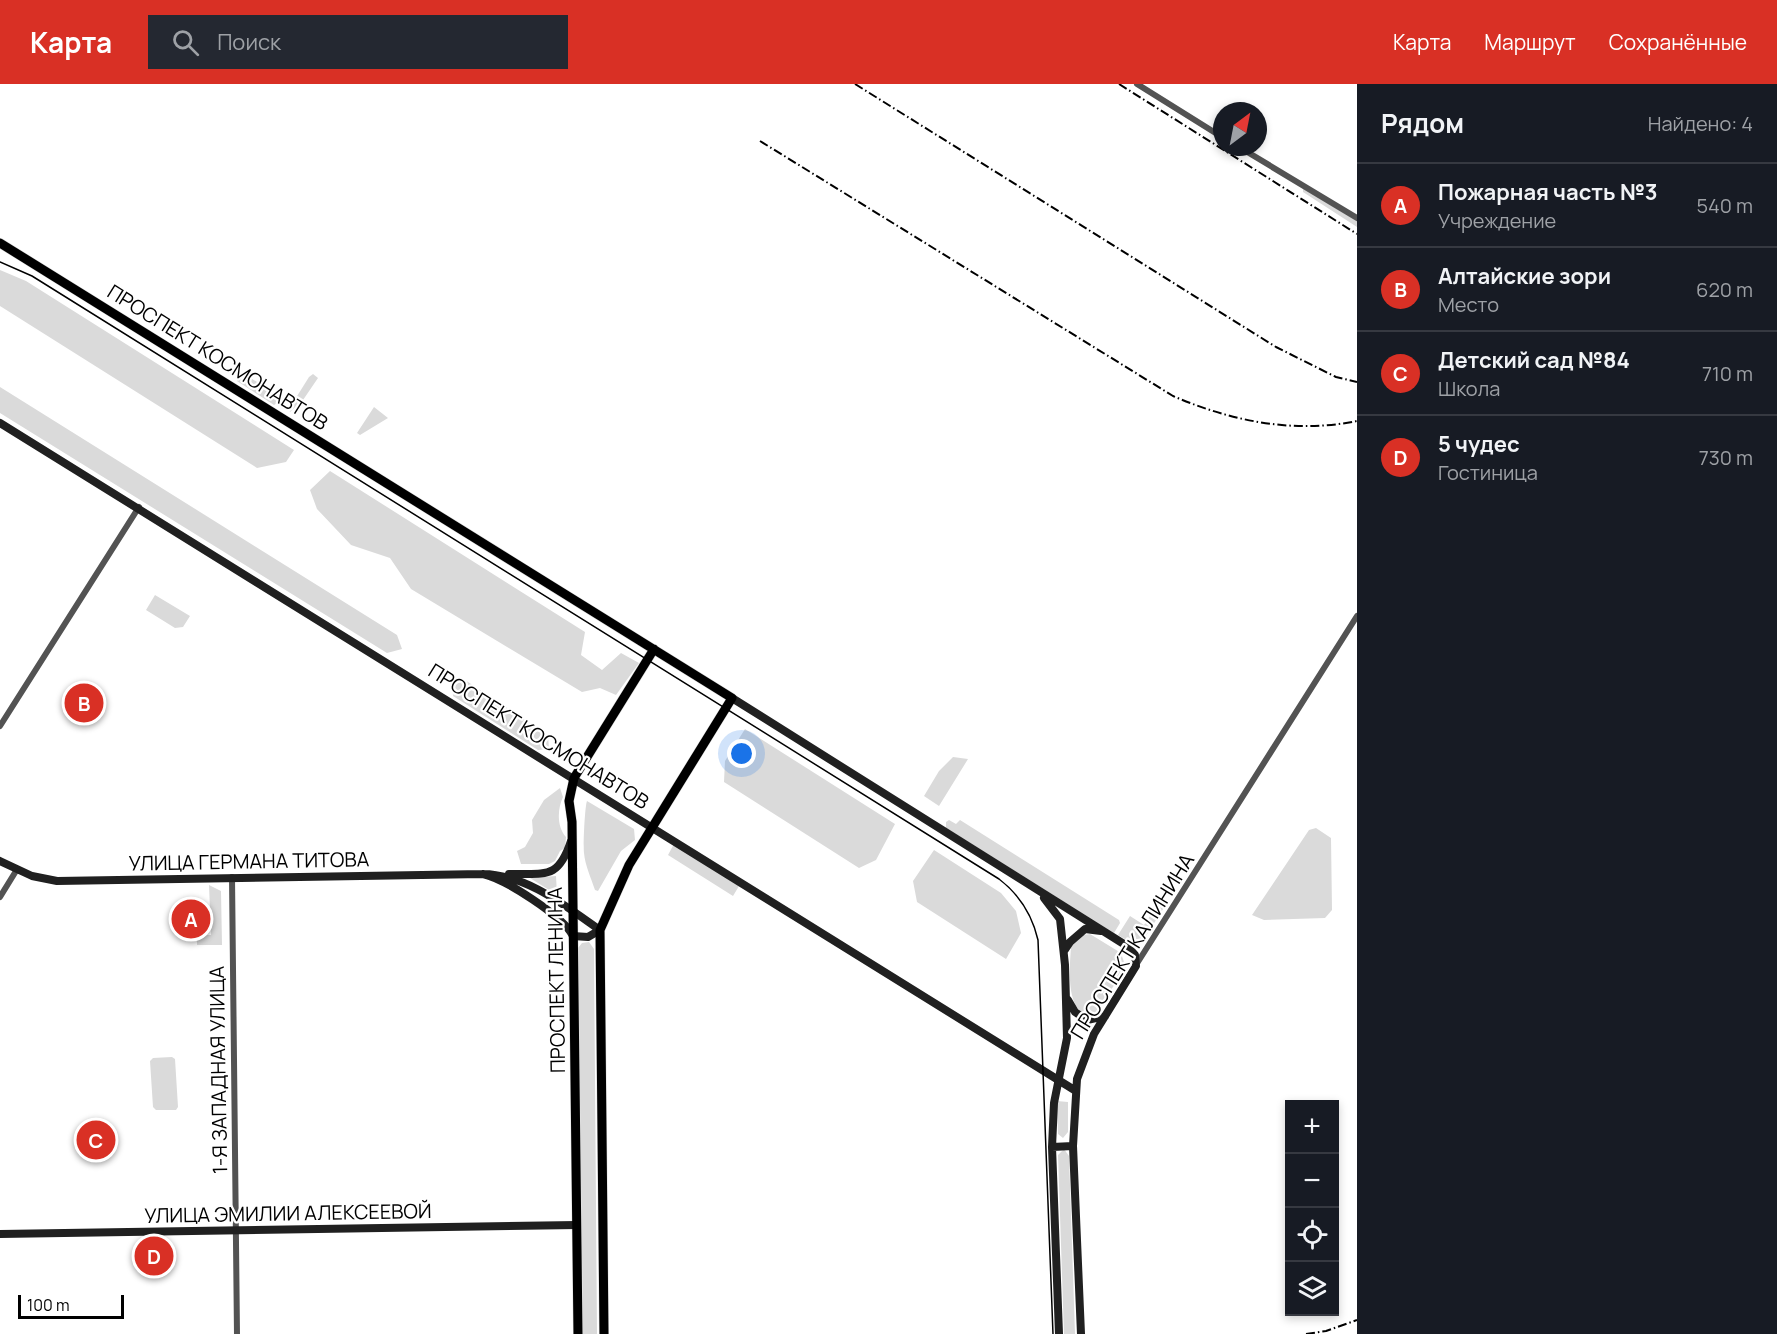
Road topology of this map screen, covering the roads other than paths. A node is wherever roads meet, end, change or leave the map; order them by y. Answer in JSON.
{"nodes":[{"id":1,"x":1137,"y":84,"type":"edge"},
{"id":2,"x":1213,"y":130,"type":"edge"},
{"id":3,"x":1254,"y":156,"type":"edge"},
{"id":4,"x":1357,"y":218,"type":"edge"},
{"id":5,"x":0,"y":243,"type":"edge"},
{"id":6,"x":0,"y":423,"type":"edge"},
{"id":7,"x":139,"y":507,"type":"junction"},
{"id":8,"x":1357,"y":616,"type":"edge"},
{"id":9,"x":654,"y":650,"type":"junction"},
{"id":10,"x":732,"y":698,"type":"junction"},
{"id":11,"x":0,"y":726,"type":"edge"},
{"id":12,"x":574,"y":778,"type":"junction"},
{"id":13,"x":653,"y":828,"type":"junction"},
{"id":14,"x":572,"y":838,"type":"junction"},
{"id":15,"x":0,"y":861,"type":"edge"},
{"id":16,"x":16,"y":871,"type":"junction"},
{"id":17,"x":483,"y":874,"type":"junction"},
{"id":18,"x":500,"y":874,"type":"junction"},
{"id":19,"x":232,"y":877,"type":"junction"},
{"id":20,"x":1028,"y":884,"type":"junction"},
{"id":21,"x":0,"y":897,"type":"edge"},
{"id":22,"x":572,"y":910,"type":"junction"},
{"id":23,"x":600,"y":930,"type":"junction"},
{"id":24,"x":1104,"y":932,"type":"junction"},
{"id":25,"x":573,"y":936,"type":"junction"},
{"id":26,"x":1064,"y":951,"type":"junction"},
{"id":27,"x":1136,"y":966,"type":"junction"},
{"id":28,"x":1066,"y":994,"type":"junction"},
{"id":29,"x":1105,"y":1016,"type":"junction"},
{"id":30,"x":1058,"y":1081,"type":"junction"},
{"id":31,"x":1076,"y":1091,"type":"junction"},
{"id":32,"x":1072,"y":1146,"type":"junction"},
{"id":33,"x":1052,"y":1147,"type":"junction"},
{"id":34,"x":577,"y":1225,"type":"junction"},
{"id":35,"x":236,"y":1229,"type":"junction"},
{"id":36,"x":0,"y":1234,"type":"edge"},
{"id":37,"x":237,"y":1334,"type":"edge"},
{"id":38,"x":578,"y":1334,"type":"edge"},
{"id":39,"x":604,"y":1334,"type":"edge"},
{"id":40,"x":1059,"y":1334,"type":"edge"},
{"id":41,"x":1080,"y":1334,"type":"edge"}],
"edges":[{"from":1,"to":2,"type":"street"},
{"from":3,"to":4,"type":"street"},
{"from":5,"to":9,"type":"main road","name":"ПРОСПЕКТ КОСМОНАВТОВ"},
{"from":6,"to":7,"type":"street","name":"ПРОСПЕКТ КОСМОНАВТОВ"},
{"from":7,"to":11,"type":"street"},
{"from":7,"to":12,"type":"street","name":"ПРОСПЕКТ КОСМОНАВТОВ"},
{"from":8,"to":27,"type":"street","name":"ПРОСПЕКТ КАЛИНИНА"},
{"from":9,"to":10,"type":"main road","name":"ПРОСПЕКТ КОСМОНАВТОВ"},
{"from":9,"to":12,"type":"main road","name":"ПРОСПЕКТ ЛЕНИНА"},
{"from":10,"to":13,"type":"main road"},
{"from":10,"to":20,"type":"street","name":"ПРОСПЕКТ КОСМОНАВТОВ"},
{"from":12,"to":13,"type":"street","name":"ПРОСПЕКТ КОСМОНАВТОВ"},
{"from":12,"to":14,"type":"main road","name":"ПРОСПЕКТ ЛЕНИНА"},
{"from":13,"to":23,"type":"main road"},
{"from":13,"to":30,"type":"street","name":"ПРОСПЕКТ КОСМОНАВТОВ"},
{"from":14,"to":18,"type":"street","name":"УЛИЦА ГЕРМАНА ТИТОВА"},
{"from":14,"to":22,"type":"main road","name":"ПРОСПЕКТ ЛЕНИНА"},
{"from":15,"to":16,"type":"street","name":"УЛИЦА ГЕРМАНА ТИТОВА"},
{"from":16,"to":19,"type":"street","name":"УЛИЦА ГЕРМАНА ТИТОВА"},
{"from":16,"to":21,"type":"street"},
{"from":17,"to":18,"type":"street","name":"УЛИЦА ГЕРМАНА ТИТОВА"},
{"from":17,"to":19,"type":"street","name":"УЛИЦА ГЕРМАНА ТИТОВА"},
{"from":17,"to":25,"type":"street"},
{"from":18,"to":22,"type":"street"},
{"from":19,"to":35,"type":"street","name":"1-Я ЗАПАДНАЯ УЛИЦА"},
{"from":20,"to":24,"type":"street"},
{"from":20,"to":26,"type":"street"},
{"from":22,"to":23,"type":"street"},
{"from":22,"to":25,"type":"main road","name":"ПРОСПЕКТ ЛЕНИНА"},
{"from":23,"to":25,"type":"street"},
{"from":23,"to":39,"type":"main road"},
{"from":24,"to":26,"type":"street"},
{"from":24,"to":27,"type":"street"},
{"from":25,"to":34,"type":"main road","name":"ПРОСПЕКТ ЛЕНИНА"},
{"from":26,"to":28,"type":"street"},
{"from":27,"to":29,"type":"street","name":"ПРОСПЕКТ КАЛИНИНА"},
{"from":28,"to":29,"type":"street"},
{"from":28,"to":30,"type":"street"},
{"from":29,"to":31,"type":"street","name":"ПРОСПЕКТ КАЛИНИНА"},
{"from":30,"to":31,"type":"street","name":"ПРОСПЕКТ КОСМОНАВТОВ"},
{"from":30,"to":33,"type":"street"},
{"from":31,"to":32,"type":"street","name":"ПРОСПЕКТ КАЛИНИНА"},
{"from":32,"to":33,"type":"street"},
{"from":32,"to":41,"type":"street","name":"ПРОСПЕКТ КАЛИНИНА"},
{"from":33,"to":40,"type":"street"},
{"from":34,"to":35,"type":"street","name":"УЛИЦА ЭМИЛИИ АЛЕКСЕЕВОЙ"},
{"from":34,"to":38,"type":"main road","name":"ПРОСПЕКТ ЛЕНИНА"},
{"from":35,"to":36,"type":"street","name":"УЛИЦА ЭМИЛИИ АЛЕКСЕЕВОЙ"},
{"from":35,"to":37,"type":"street","name":"1-Я ЗАПАДНАЯ УЛИЦА"}]}
